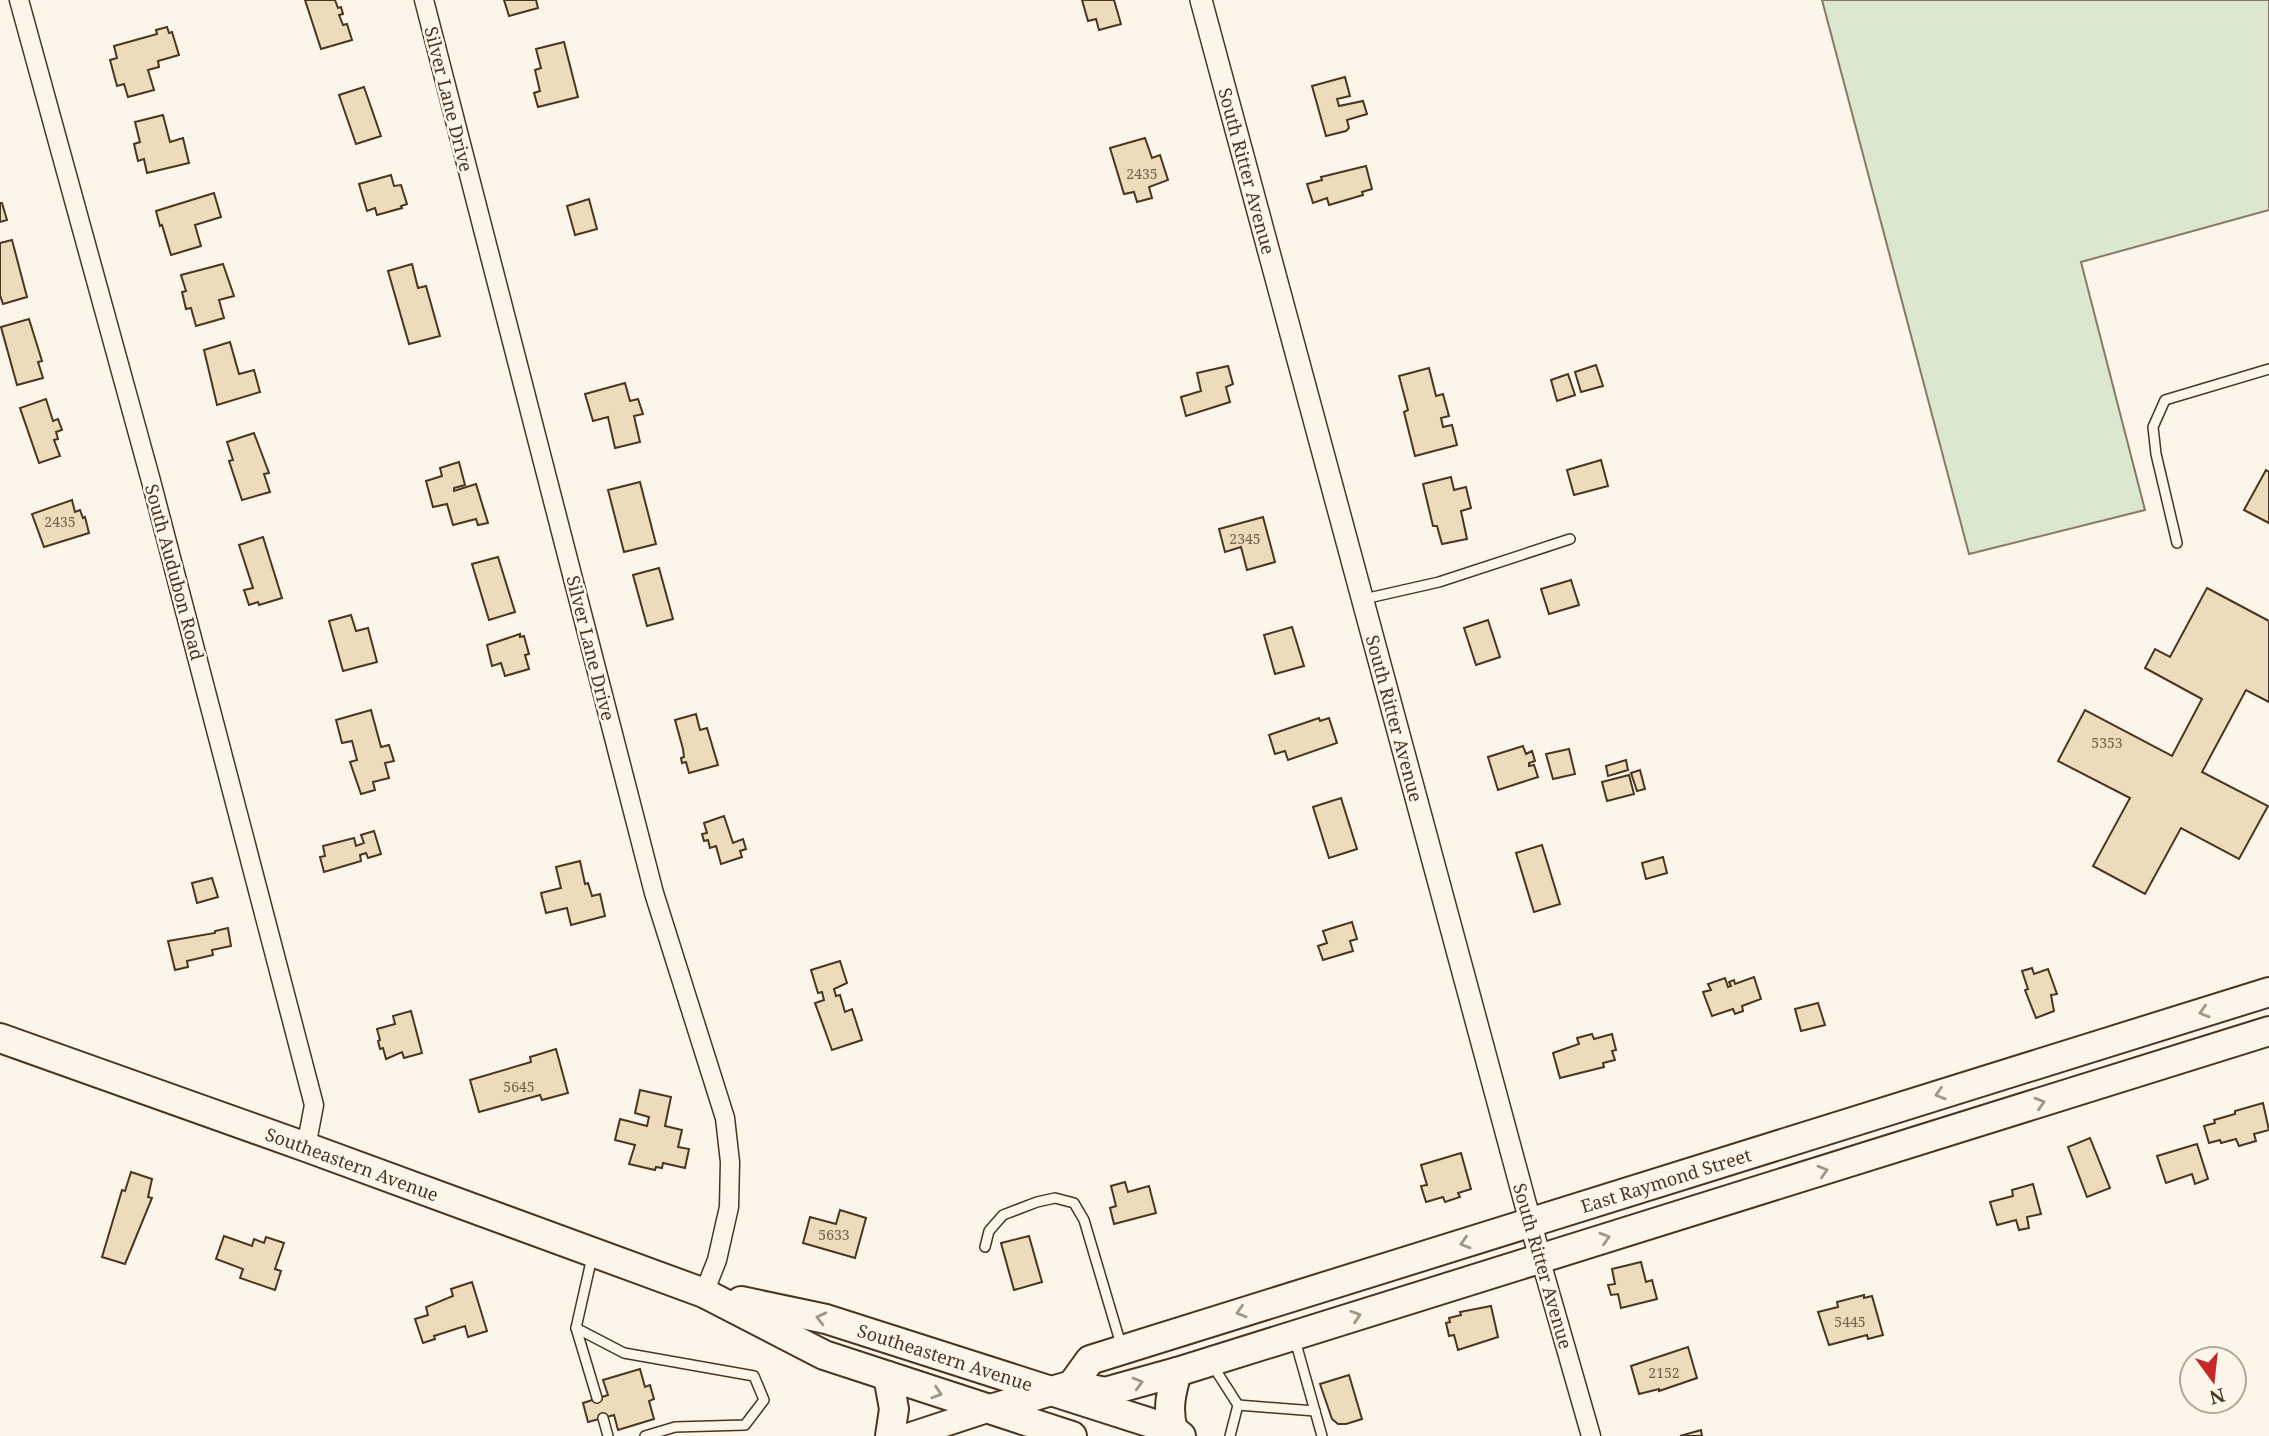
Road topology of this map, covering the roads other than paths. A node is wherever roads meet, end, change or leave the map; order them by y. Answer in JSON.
{"nodes":[{"id":1,"x":19,"y":0,"type":"edge"},
{"id":2,"x":424,"y":0,"type":"edge"},
{"id":3,"x":1201,"y":0,"type":"edge"},
{"id":4,"x":2269,"y":369,"type":"edge"},
{"id":5,"x":1570,"y":540,"type":"dead end"},
{"id":6,"x":2176,"y":543,"type":"dead end"},
{"id":7,"x":1363,"y":599,"type":"junction"},
{"id":8,"x":2269,"y":992,"type":"edge"},
{"id":9,"x":2269,"y":1031,"type":"edge"},
{"id":10,"x":0,"y":1038,"type":"edge"},
{"id":11,"x":306,"y":1147,"type":"junction"},
{"id":12,"x":1531,"y":1222,"type":"junction"},
{"id":13,"x":985,"y":1247,"type":"dead end"},
{"id":14,"x":593,"y":1252,"type":"junction"},
{"id":15,"x":1540,"y":1258,"type":"junction"},
{"id":16,"x":704,"y":1293,"type":"junction"},
{"id":17,"x":576,"y":1328,"type":"junction"},
{"id":18,"x":1294,"y":1336,"type":"junction"},
{"id":19,"x":1123,"y":1349,"type":"junction"},
{"id":20,"x":1211,"y":1362,"type":"junction"},
{"id":21,"x":1177,"y":1372,"type":"junction"},
{"id":22,"x":888,"y":1376,"type":"junction"},
{"id":23,"x":1061,"y":1388,"type":"junction"},
{"id":24,"x":597,"y":1398,"type":"dead end"},
{"id":25,"x":1238,"y":1405,"type":"junction"},
{"id":26,"x":990,"y":1409,"type":"junction"},
{"id":27,"x":1315,"y":1411,"type":"junction"},
{"id":28,"x":603,"y":1418,"type":"dead end"},
{"id":29,"x":1177,"y":1433,"type":"edge"},
{"id":30,"x":608,"y":1436,"type":"edge"},
{"id":31,"x":645,"y":1436,"type":"edge"},
{"id":32,"x":890,"y":1436,"type":"edge"},
{"id":33,"x":908,"y":1436,"type":"edge"},
{"id":34,"x":1072,"y":1436,"type":"edge"},
{"id":35,"x":1230,"y":1436,"type":"edge"},
{"id":36,"x":1322,"y":1436,"type":"edge"},
{"id":37,"x":1591,"y":1436,"type":"edge"}],
"edges":[{"from":1,"to":11,"type":"street","name":"South Audubon Road"},
{"from":2,"to":16,"type":"street","name":"Silver Lane Drive"},
{"from":3,"to":7,"type":"street","name":"South Ritter Avenue"},
{"from":4,"to":6,"type":"lane"},
{"from":5,"to":7,"type":"lane"},
{"from":7,"to":12,"type":"street","name":"South Ritter Avenue"},
{"from":8,"to":12,"type":"main road","name":"East Raymond Street","one_way":true},
{"from":15,"to":9,"type":"main road","one_way":true},
{"from":10,"to":11,"type":"main road","name":"Southeastern Avenue"},
{"from":11,"to":14,"type":"main road","name":"Southeastern Avenue"},
{"from":12,"to":15,"type":"street","name":"South Ritter Avenue"},
{"from":12,"to":19,"type":"main road","name":"East Raymond Street","one_way":true},
{"from":13,"to":19,"type":"lane"},
{"from":14,"to":16,"type":"main road","name":"Southeastern Avenue"},
{"from":14,"to":17,"type":"lane"},
{"from":18,"to":15,"type":"main road","one_way":true},
{"from":15,"to":37,"type":"street","name":"South Ritter Avenue"},
{"from":16,"to":22,"type":"main road","name":"Southeastern Avenue"},
{"from":23,"to":16,"type":"main road","name":"Southeastern Avenue","one_way":true},
{"from":17,"to":24,"type":"lane"},
{"from":17,"to":31,"type":"lane"},
{"from":18,"to":20,"type":"main road"},
{"from":18,"to":27,"type":"lane"},
{"from":19,"to":23,"type":"main road","name":"East Raymond Street"},
{"from":20,"to":21,"type":"main road"},
{"from":20,"to":25,"type":"lane"},
{"from":23,"to":21,"type":"main road","one_way":true},
{"from":21,"to":29,"type":"main road"},
{"from":22,"to":26,"type":"main road","name":"Southeastern Avenue","one_way":true},
{"from":22,"to":32,"type":"main road"},
{"from":23,"to":26,"type":"main road"},
{"from":23,"to":29,"type":"main road","name":"Southeastern Avenue"},
{"from":25,"to":27,"type":"lane"},
{"from":25,"to":35,"type":"lane"},
{"from":26,"to":33,"type":"main road"},
{"from":26,"to":34,"type":"main road","name":"Southeastern Avenue"},
{"from":27,"to":36,"type":"lane"},
{"from":28,"to":30,"type":"lane"}]}
